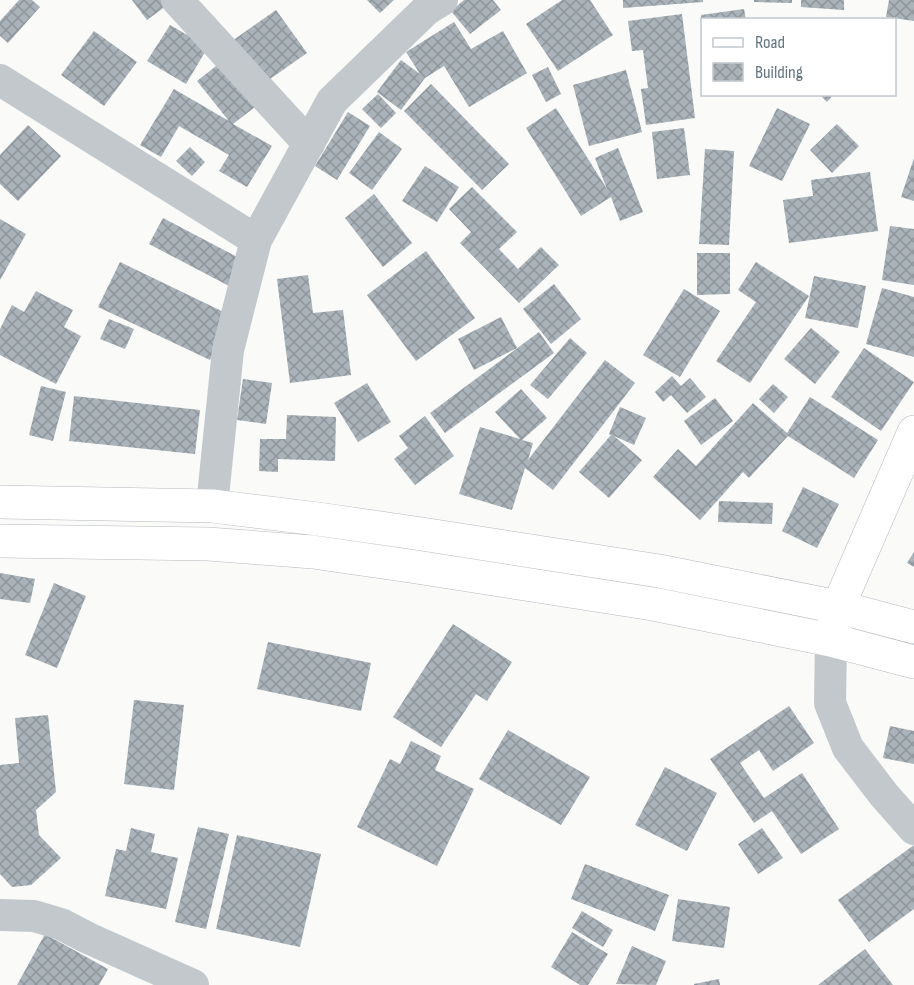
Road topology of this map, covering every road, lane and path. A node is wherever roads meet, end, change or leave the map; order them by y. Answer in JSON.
{"nodes":[{"id":1,"x":177,"y":0,"type":"edge"},
{"id":2,"x":442,"y":0,"type":"edge"},
{"id":3,"x":0,"y":80,"type":"edge"},
{"id":4,"x":309,"y":144,"type":"junction"},
{"id":5,"x":256,"y":240,"type":"junction"},
{"id":6,"x":914,"y":432,"type":"edge"},
{"id":7,"x":0,"y":502,"type":"edge"},
{"id":8,"x":212,"y":506,"type":"junction"},
{"id":9,"x":0,"y":542,"type":"edge"},
{"id":10,"x":838,"y":607,"type":"junction"},
{"id":11,"x":914,"y":627,"type":"edge"},
{"id":12,"x":831,"y":640,"type":"junction"},
{"id":13,"x":914,"y":662,"type":"edge"},
{"id":14,"x":914,"y":829,"type":"edge"},
{"id":15,"x":0,"y":915,"type":"edge"},
{"id":16,"x":193,"y":985,"type":"edge"}],
"edges":[{"from":1,"to":4,"type":"street"},
{"from":2,"to":4,"type":"street"},
{"from":3,"to":5,"type":"street"},
{"from":4,"to":5,"type":"street"},
{"from":5,"to":8,"type":"street"},
{"from":6,"to":10,"type":"main road"},
{"from":7,"to":8,"type":"main road"},
{"from":8,"to":10,"type":"main road"},
{"from":9,"to":12,"type":"main road"},
{"from":10,"to":11,"type":"main road"},
{"from":10,"to":12,"type":"main road"},
{"from":12,"to":13,"type":"main road"},
{"from":12,"to":14,"type":"street"},
{"from":15,"to":16,"type":"street"}]}
